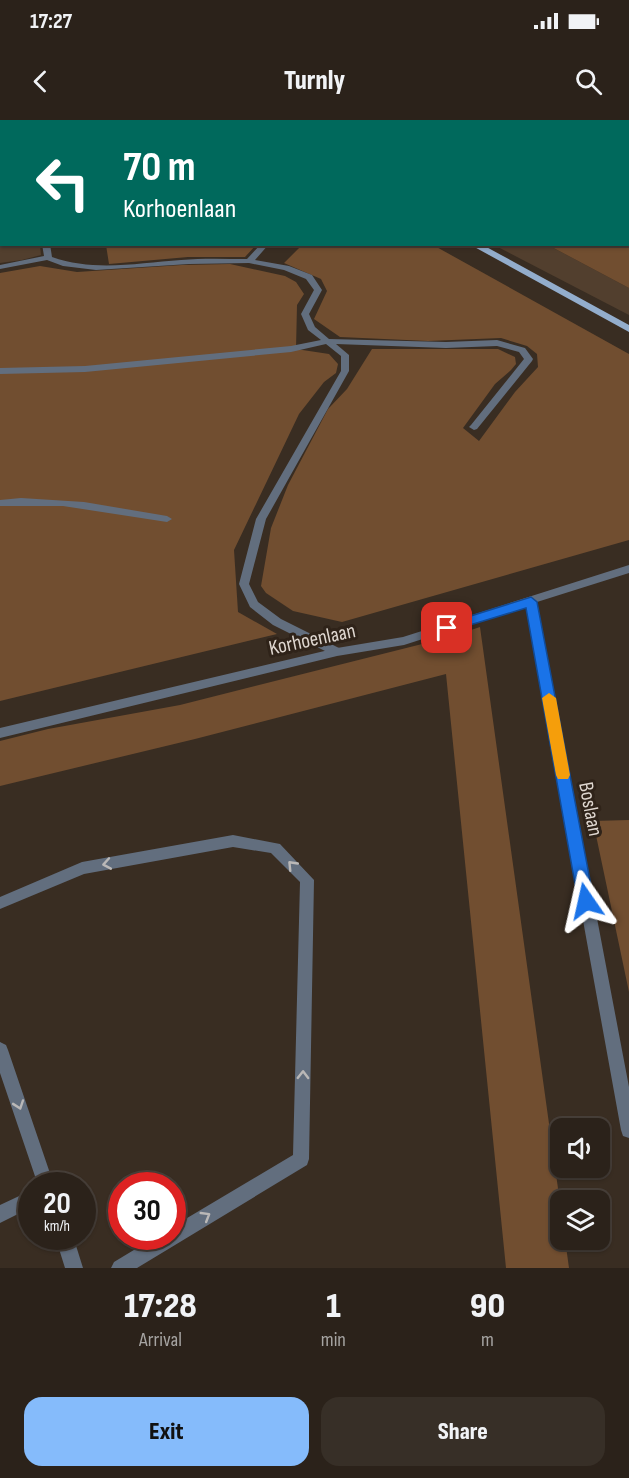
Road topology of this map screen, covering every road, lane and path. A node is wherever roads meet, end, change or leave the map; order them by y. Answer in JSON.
{"nodes":[{"id":1,"x":46,"y":246,"type":"edge"},
{"id":2,"x":264,"y":246,"type":"edge"},
{"id":3,"x":477,"y":246,"type":"edge"},
{"id":4,"x":48,"y":258,"type":"junction"},
{"id":5,"x":249,"y":261,"type":"junction"},
{"id":6,"x":0,"y":267,"type":"edge"},
{"id":7,"x":629,"y":329,"type":"edge"},
{"id":8,"x":328,"y":341,"type":"junction"},
{"id":9,"x":0,"y":371,"type":"edge"},
{"id":10,"x":474,"y":427,"type":"dead end"},
{"id":11,"x":0,"y":503,"type":"edge"},
{"id":12,"x":167,"y":519,"type":"dead end"},
{"id":13,"x":629,"y":569,"type":"edge"},
{"id":14,"x":531,"y":602,"type":"junction"},
{"id":15,"x":337,"y":652,"type":"junction"},
{"id":16,"x":0,"y":734,"type":"edge"},
{"id":17,"x":0,"y":903,"type":"edge"},
{"id":18,"x":0,"y":1050,"type":"edge"},
{"id":19,"x":629,"y":1130,"type":"edge"},
{"id":20,"x":42,"y":1172,"type":"edge"},
{"id":21,"x":18,"y":1205,"type":"edge"},
{"id":22,"x":0,"y":1215,"type":"edge"},
{"id":23,"x":68,"y":1250,"type":"edge"},
{"id":24,"x":74,"y":1268,"type":"edge"},
{"id":25,"x":120,"y":1268,"type":"edge"}],
"edges":[{"from":1,"to":4,"type":"street"},
{"from":2,"to":5,"type":"street"},
{"from":3,"to":7,"type":"main road"},
{"from":4,"to":5,"type":"street"},
{"from":4,"to":6,"type":"street"},
{"from":5,"to":8,"type":"street"},
{"from":8,"to":9,"type":"street"},
{"from":8,"to":10,"type":"street"},
{"from":8,"to":15,"type":"street"},
{"from":11,"to":12,"type":"street"},
{"from":13,"to":14,"type":"street","name":"Korhoenlaan"},
{"from":14,"to":15,"type":"street","name":"Korhoenlaan"},
{"from":14,"to":19,"type":"street","name":"Boslaan"},
{"from":15,"to":16,"type":"street","name":"Korhoenlaan"},
{"from":25,"to":17,"type":"street","one_way":true},
{"from":18,"to":20,"type":"street","one_way":true},
{"from":21,"to":22,"type":"street"},
{"from":23,"to":24,"type":"street"}]}
